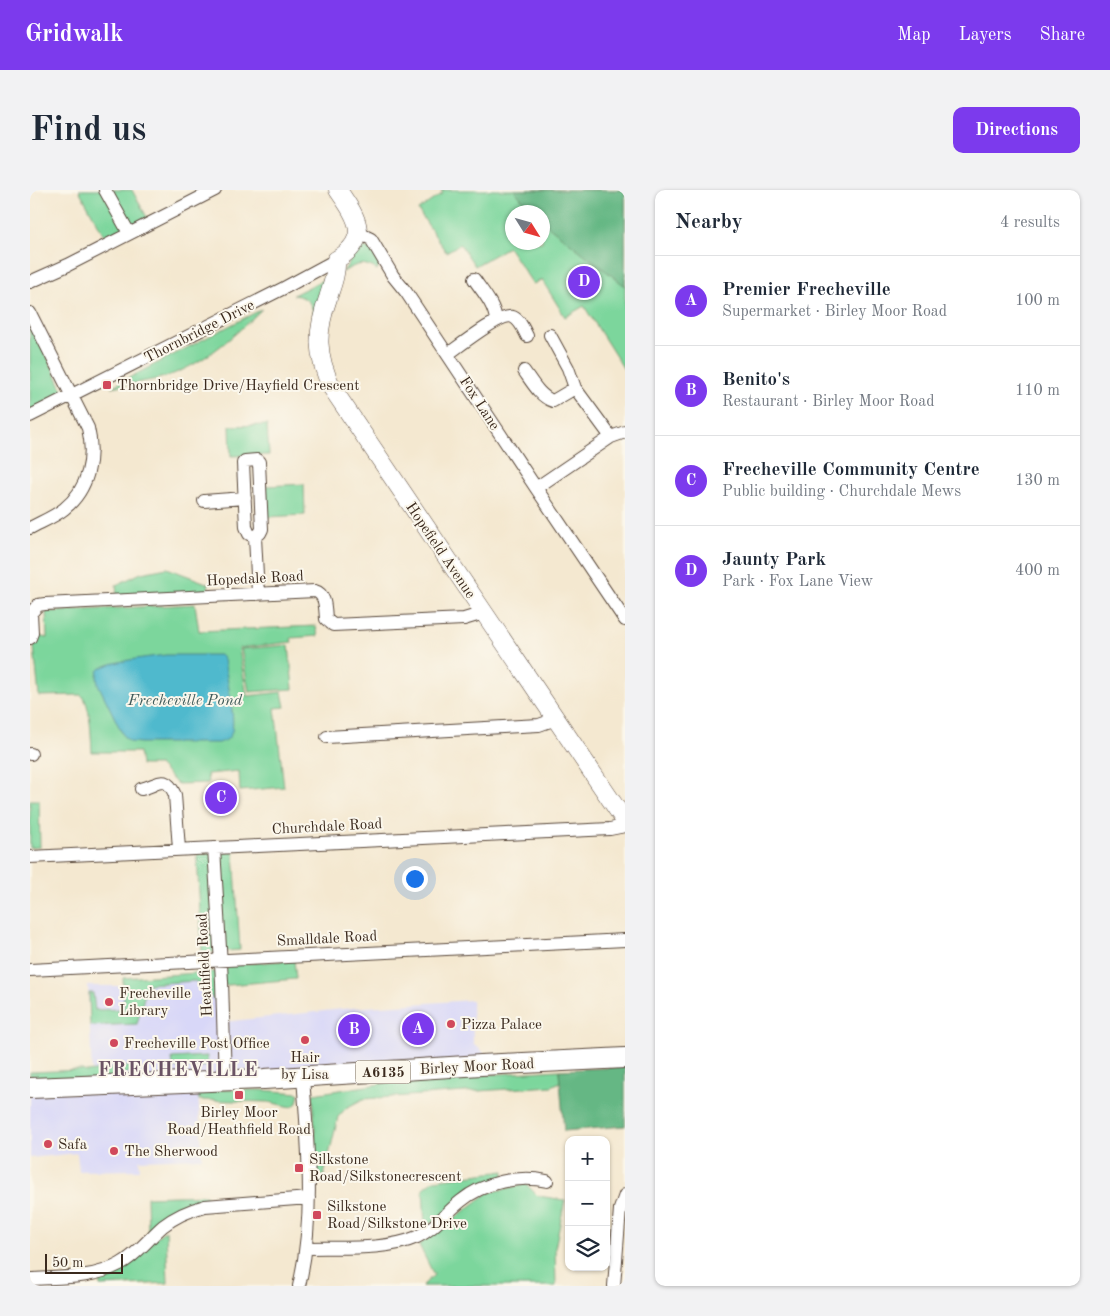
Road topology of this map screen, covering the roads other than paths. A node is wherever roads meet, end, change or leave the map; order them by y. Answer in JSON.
{"nodes":[{"id":1,"x":105,"y":190,"type":"edge"},
{"id":2,"x":214,"y":190,"type":"edge"},
{"id":3,"x":338,"y":190,"type":"edge"},
{"id":4,"x":129,"y":233,"type":"junction"},
{"id":5,"x":359,"y":233,"type":"junction"},
{"id":6,"x":336,"y":260,"type":"junction"},
{"id":7,"x":474,"y":279,"type":"dead end"},
{"id":8,"x":30,"y":282,"type":"edge"},
{"id":9,"x":30,"y":313,"type":"edge"},
{"id":10,"x":496,"y":321,"type":"junction"},
{"id":11,"x":550,"y":335,"type":"dead end"},
{"id":12,"x":527,"y":336,"type":"dead end"},
{"id":13,"x":448,"y":354,"type":"junction"},
{"id":14,"x":524,"y":371,"type":"dead end"},
{"id":15,"x":575,"y":388,"type":"junction"},
{"id":16,"x":72,"y":395,"type":"junction"},
{"id":17,"x":30,"y":416,"type":"edge"},
{"id":18,"x":625,"y":432,"type":"edge"},
{"id":19,"x":611,"y":437,"type":"junction"},
{"id":20,"x":536,"y":488,"type":"junction"},
{"id":21,"x":245,"y":498,"type":"junction"},
{"id":22,"x":204,"y":501,"type":"dead end"},
{"id":23,"x":30,"y":528,"type":"edge"},
{"id":24,"x":255,"y":537,"type":"junction"},
{"id":25,"x":258,"y":594,"type":"junction"},
{"id":26,"x":484,"y":613,"type":"junction"},
{"id":27,"x":625,"y":620,"type":"edge"},
{"id":28,"x":30,"y":638,"type":"edge"},
{"id":29,"x":556,"y":719,"type":"junction"},
{"id":30,"x":327,"y":737,"type":"dead end"},
{"id":31,"x":141,"y":788,"type":"dead end"},
{"id":32,"x":625,"y":821,"type":"edge"},
{"id":33,"x":625,"y":826,"type":"edge"},
{"id":34,"x":214,"y":848,"type":"junction"},
{"id":35,"x":179,"y":849,"type":"junction"},
{"id":36,"x":30,"y":857,"type":"edge"},
{"id":37,"x":625,"y":940,"type":"edge"},
{"id":38,"x":220,"y":960,"type":"junction"},
{"id":39,"x":30,"y":970,"type":"edge"},
{"id":40,"x":625,"y":1058,"type":"edge"},
{"id":41,"x":303,"y":1077,"type":"junction"},
{"id":42,"x":225,"y":1081,"type":"junction"},
{"id":43,"x":30,"y":1088,"type":"edge"},
{"id":44,"x":547,"y":1181,"type":"dead end"},
{"id":45,"x":625,"y":1195,"type":"edge"},
{"id":46,"x":310,"y":1198,"type":"junction"},
{"id":47,"x":307,"y":1248,"type":"junction"},
{"id":48,"x":30,"y":1279,"type":"edge"},
{"id":49,"x":299,"y":1286,"type":"edge"},
{"id":50,"x":614,"y":1286,"type":"edge"}],
"edges":[{"from":1,"to":4,"type":"street"},
{"from":2,"to":4,"type":"street"},
{"from":3,"to":5,"type":"street","name":"Fox Lane"},
{"from":4,"to":8,"type":"street"},
{"from":5,"to":6,"type":"street","name":"Thornbridge Drive"},
{"from":5,"to":13,"type":"street","name":"Fox Lane"},
{"from":6,"to":16,"type":"street","name":"Thornbridge Drive"},
{"from":6,"to":26,"type":"street","name":"Hopefield Avenue"},
{"from":7,"to":10,"type":"street"},
{"from":9,"to":16,"type":"street"},
{"from":10,"to":12,"type":"street"},
{"from":10,"to":13,"type":"street"},
{"from":11,"to":15,"type":"street"},
{"from":13,"to":20,"type":"street","name":"Fox Lane"},
{"from":14,"to":15,"type":"street"},
{"from":15,"to":19,"type":"street"},
{"from":16,"to":17,"type":"street","name":"Thornbridge Drive"},
{"from":16,"to":23,"type":"street"},
{"from":18,"to":19,"type":"street"},
{"from":19,"to":20,"type":"street"},
{"from":20,"to":27,"type":"street","name":"Fox Lane"},
{"from":21,"to":22,"type":"street"},
{"from":21,"to":24,"type":"street"},
{"from":21,"to":24,"type":"street"},
{"from":24,"to":25,"type":"street"},
{"from":25,"to":26,"type":"street","name":"Hopedale Road"},
{"from":25,"to":28,"type":"street","name":"Hopedale Road"},
{"from":26,"to":29,"type":"street","name":"Hopefield Avenue"},
{"from":29,"to":30,"type":"street"},
{"from":29,"to":32,"type":"street","name":"Hopefield Avenue"},
{"from":31,"to":35,"type":"street"},
{"from":33,"to":34,"type":"street","name":"Churchdale Road"},
{"from":34,"to":35,"type":"street","name":"Churchdale Road"},
{"from":34,"to":38,"type":"street","name":"Heathfield Road"},
{"from":35,"to":36,"type":"street","name":"Churchdale Road"},
{"from":37,"to":38,"type":"street","name":"Smalldale Road"},
{"from":38,"to":39,"type":"street","name":"Smalldale Road"},
{"from":38,"to":42,"type":"street","name":"Heathfield Road"},
{"from":40,"to":41,"type":"main road","name":"Birley Moor Road","number":"A6135"},
{"from":41,"to":42,"type":"main road","name":"Birley Moor Road","number":"A6135"},
{"from":41,"to":46,"type":"street"},
{"from":42,"to":43,"type":"main road","name":"Birley Moor Road","number":"A6135"},
{"from":44,"to":47,"type":"street"},
{"from":45,"to":50,"type":"street"},
{"from":46,"to":47,"type":"street"},
{"from":46,"to":48,"type":"street"},
{"from":47,"to":49,"type":"street"}]}
